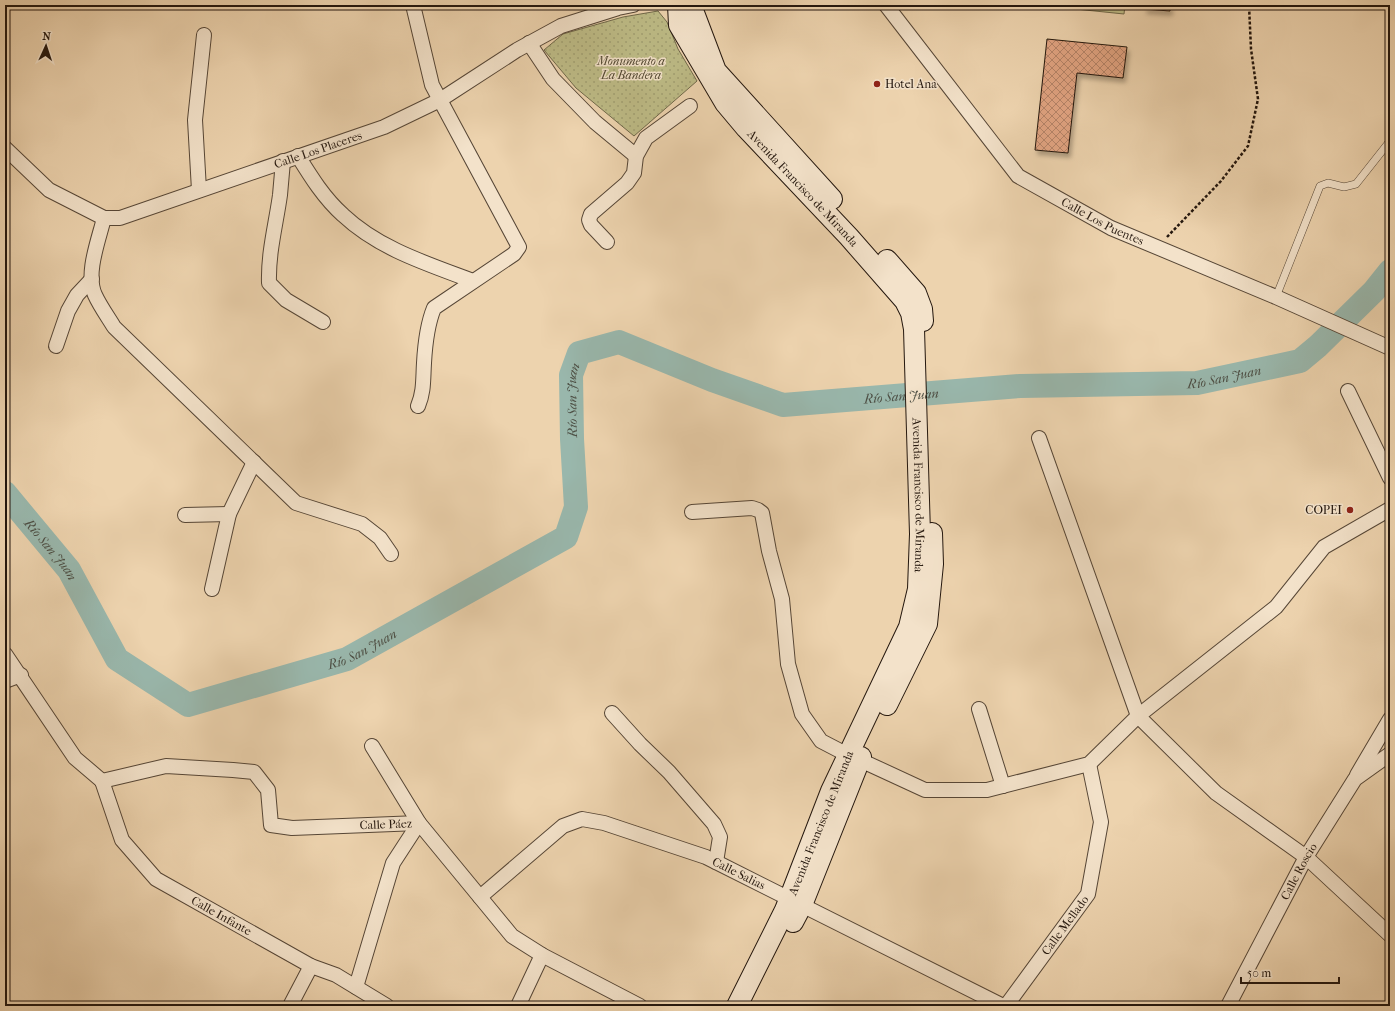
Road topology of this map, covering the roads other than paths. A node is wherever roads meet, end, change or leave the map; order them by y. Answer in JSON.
{"nodes":[{"id":1,"x":414,"y":5,"type":"edge"},
{"id":2,"x":633,"y":5,"type":"edge"},
{"id":3,"x":678,"y":5,"type":"edge"},
{"id":4,"x":691,"y":5,"type":"edge"},
{"id":5,"x":886,"y":5,"type":"edge"},
{"id":6,"x":204,"y":35,"type":"dead end"},
{"id":7,"x":530,"y":43,"type":"junction"},
{"id":8,"x":440,"y":100,"type":"junction"},
{"id":9,"x":690,"y":106,"type":"dead end"},
{"id":10,"x":1390,"y":141,"type":"edge"},
{"id":11,"x":5,"y":148,"type":"edge"},
{"id":12,"x":298,"y":156,"type":"junction"},
{"id":13,"x":636,"y":156,"type":"junction"},
{"id":14,"x":283,"y":161,"type":"junction"},
{"id":15,"x":199,"y":190,"type":"junction"},
{"id":16,"x":104,"y":218,"type":"junction"},
{"id":17,"x":607,"y":242,"type":"dead end"},
{"id":18,"x":92,"y":279,"type":"junction"},
{"id":19,"x":473,"y":281,"type":"junction"},
{"id":20,"x":1276,"y":297,"type":"junction"},
{"id":21,"x":323,"y":322,"type":"dead end"},
{"id":22,"x":919,"y":327,"type":"junction"},
{"id":23,"x":56,"y":346,"type":"dead end"},
{"id":24,"x":1389,"y":347,"type":"edge"},
{"id":25,"x":1348,"y":391,"type":"dead end"},
{"id":26,"x":418,"y":406,"type":"dead end"},
{"id":27,"x":1039,"y":438,"type":"dead end"},
{"id":28,"x":254,"y":462,"type":"junction"},
{"id":29,"x":1390,"y":478,"type":"edge"},
{"id":30,"x":1390,"y":509,"type":"edge"},
{"id":31,"x":692,"y":512,"type":"dead end"},
{"id":32,"x":185,"y":514,"type":"dead end"},
{"id":33,"x":229,"y":514,"type":"junction"},
{"id":34,"x":391,"y":554,"type":"dead end"},
{"id":35,"x":212,"y":589,"type":"dead end"},
{"id":36,"x":5,"y":654,"type":"edge"},
{"id":37,"x":21,"y":676,"type":"junction"},
{"id":38,"x":5,"y":681,"type":"edge"},
{"id":39,"x":979,"y":709,"type":"dead end"},
{"id":40,"x":612,"y":713,"type":"dead end"},
{"id":41,"x":1138,"y":716,"type":"junction"},
{"id":42,"x":1390,"y":718,"type":"edge"},
{"id":43,"x":372,"y":746,"type":"dead end"},
{"id":44,"x":1390,"y":754,"type":"edge"},
{"id":45,"x":854,"y":757,"type":"junction"},
{"id":46,"x":1089,"y":764,"type":"junction"},
{"id":47,"x":1355,"y":778,"type":"junction"},
{"id":48,"x":102,"y":781,"type":"junction"},
{"id":49,"x":1003,"y":786,"type":"junction"},
{"id":50,"x":420,"y":823,"type":"junction"},
{"id":51,"x":1306,"y":857,"type":"junction"},
{"id":52,"x":716,"y":862,"type":"junction"},
{"id":53,"x":480,"y":897,"type":"junction"},
{"id":54,"x":796,"y":902,"type":"junction"},
{"id":55,"x":1390,"y":935,"type":"edge"},
{"id":56,"x":542,"y":955,"type":"junction"},
{"id":57,"x":312,"y":966,"type":"junction"},
{"id":58,"x":356,"y":987,"type":"junction"},
{"id":59,"x":290,"y":1006,"type":"edge"},
{"id":60,"x":387,"y":1006,"type":"edge"},
{"id":61,"x":518,"y":1006,"type":"edge"},
{"id":62,"x":640,"y":1006,"type":"edge"},
{"id":63,"x":737,"y":1006,"type":"edge"},
{"id":64,"x":751,"y":1006,"type":"edge"},
{"id":65,"x":1004,"y":1006,"type":"edge"},
{"id":66,"x":1228,"y":1006,"type":"edge"}],
"edges":[{"from":1,"to":8,"type":"street"},
{"from":2,"to":7,"type":"street","name":"Calle Los Placeres"},
{"from":3,"to":22,"type":"main road","name":"Avenida Francisco de Miranda"},
{"from":4,"to":22,"type":"main road","name":"Avenida Francisco de Miranda"},
{"from":5,"to":20,"type":"street","name":"Calle Los Puentes"},
{"from":6,"to":15,"type":"street"},
{"from":7,"to":8,"type":"street","name":"Calle Los Placeres"},
{"from":7,"to":13,"type":"street"},
{"from":8,"to":12,"type":"street","name":"Calle Los Placeres"},
{"from":8,"to":19,"type":"street"},
{"from":9,"to":13,"type":"street"},
{"from":10,"to":20,"type":"lane"},
{"from":11,"to":16,"type":"street"},
{"from":12,"to":14,"type":"street","name":"Calle Los Placeres"},
{"from":12,"to":19,"type":"street"},
{"from":13,"to":17,"type":"street"},
{"from":14,"to":15,"type":"street","name":"Calle Los Placeres"},
{"from":14,"to":21,"type":"street"},
{"from":15,"to":16,"type":"street","name":"Calle Los Placeres"},
{"from":16,"to":18,"type":"street"},
{"from":18,"to":23,"type":"street"},
{"from":18,"to":28,"type":"street"},
{"from":19,"to":26,"type":"street"},
{"from":20,"to":24,"type":"street","name":"Calle Los Puentes"},
{"from":22,"to":45,"type":"main road","name":"Avenida Francisco de Miranda"},
{"from":25,"to":29,"type":"street"},
{"from":27,"to":41,"type":"street"},
{"from":28,"to":33,"type":"street"},
{"from":28,"to":34,"type":"street"},
{"from":30,"to":41,"type":"street"},
{"from":31,"to":45,"type":"street"},
{"from":32,"to":33,"type":"street"},
{"from":33,"to":35,"type":"street"},
{"from":36,"to":37,"type":"street"},
{"from":37,"to":38,"type":"street"},
{"from":37,"to":48,"type":"street"},
{"from":39,"to":49,"type":"street"},
{"from":40,"to":52,"type":"street"},
{"from":41,"to":46,"type":"street"},
{"from":41,"to":51,"type":"street"},
{"from":42,"to":47,"type":"street"},
{"from":43,"to":50,"type":"street"},
{"from":44,"to":47,"type":"street","name":"Calle Roscio"},
{"from":45,"to":49,"type":"street"},
{"from":45,"to":54,"type":"main road","name":"Avenida Francisco de Miranda"},
{"from":46,"to":49,"type":"street"},
{"from":46,"to":65,"type":"street","name":"Calle Mellado"},
{"from":47,"to":51,"type":"street","name":"Calle Roscio"},
{"from":48,"to":50,"type":"street","name":"Calle Páez"},
{"from":48,"to":57,"type":"street","name":"Calle Infante"},
{"from":50,"to":53,"type":"street","name":"Calle Páez"},
{"from":50,"to":58,"type":"street"},
{"from":51,"to":55,"type":"street"},
{"from":51,"to":66,"type":"street","name":"Calle Roscio"},
{"from":52,"to":53,"type":"street","name":"Calle Salias"},
{"from":52,"to":54,"type":"street","name":"Calle Salias"},
{"from":53,"to":56,"type":"street","name":"Calle Páez"},
{"from":54,"to":63,"type":"main road","name":"Avenida Francisco de Miranda"},
{"from":54,"to":64,"type":"main road","name":"Avenida Francisco de Miranda"},
{"from":54,"to":65,"type":"street","name":"Calle Salias"},
{"from":56,"to":61,"type":"street"},
{"from":56,"to":62,"type":"street","name":"Calle Páez"},
{"from":57,"to":58,"type":"street","name":"Calle Infante"},
{"from":57,"to":59,"type":"street"},
{"from":58,"to":60,"type":"street","name":"Calle Infante"}]}
